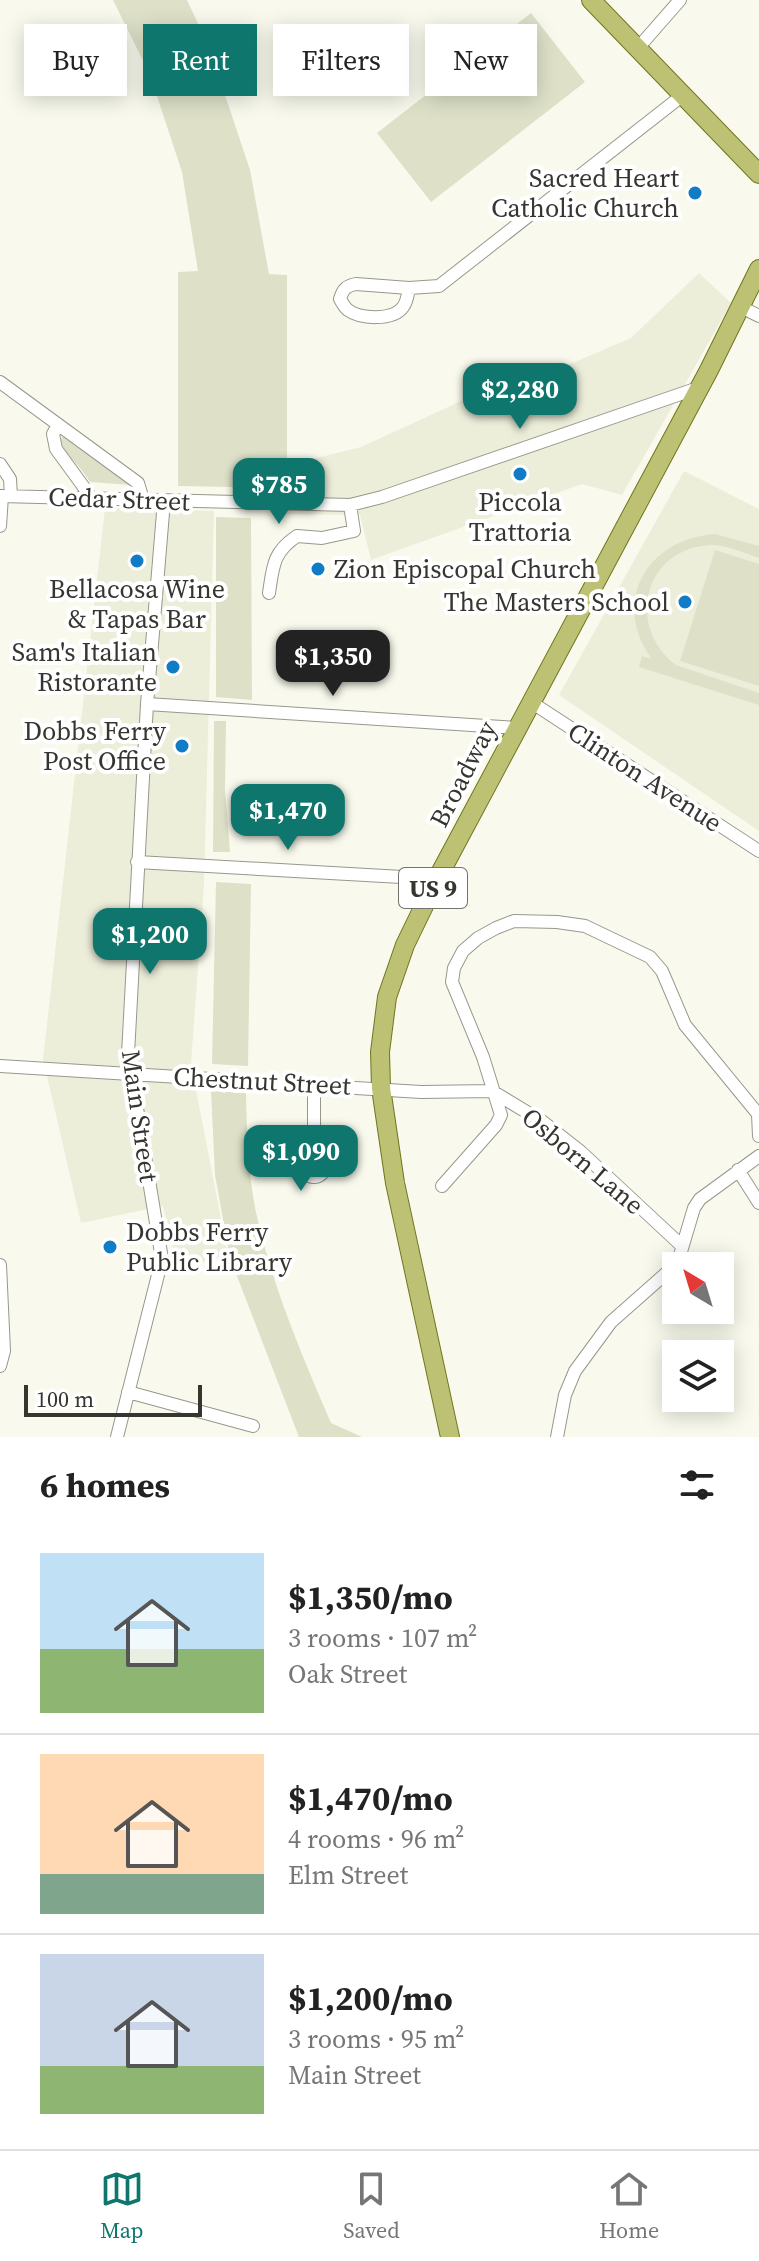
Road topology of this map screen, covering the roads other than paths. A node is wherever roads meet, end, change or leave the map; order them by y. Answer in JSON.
{"nodes":[{"id":1,"x":591,"y":0,"type":"edge"},
{"id":2,"x":680,"y":0,"type":"edge"},
{"id":3,"x":638,"y":48,"type":"junction"},
{"id":4,"x":683,"y":95,"type":"junction"},
{"id":5,"x":759,"y":174,"type":"edge"},
{"id":6,"x":759,"y":269,"type":"edge"},
{"id":7,"x":409,"y":288,"type":"junction"},
{"id":8,"x":741,"y":307,"type":"junction"},
{"id":9,"x":759,"y":316,"type":"edge"},
{"id":10,"x":0,"y":382,"type":"edge"},
{"id":11,"x":698,"y":388,"type":"junction"},
{"id":12,"x":58,"y":425,"type":"junction"},
{"id":13,"x":0,"y":464,"type":"edge"},
{"id":14,"x":5,"y":496,"type":"edge"},
{"id":15,"x":91,"y":497,"type":"junction"},
{"id":16,"x":143,"y":500,"type":"junction"},
{"id":17,"x":164,"y":501,"type":"junction"},
{"id":18,"x":350,"y":505,"type":"junction"},
{"id":19,"x":0,"y":526,"type":"edge"},
{"id":20,"x":269,"y":593,"type":"dead end"},
{"id":21,"x":531,"y":702,"type":"junction"},
{"id":22,"x":147,"y":704,"type":"junction"},
{"id":23,"x":516,"y":728,"type":"junction"},
{"id":24,"x":759,"y":851,"type":"edge"},
{"id":25,"x":137,"y":862,"type":"junction"},
{"id":26,"x":437,"y":879,"type":"junction"},
{"id":27,"x":0,"y":1066,"type":"edge"},
{"id":28,"x":129,"y":1074,"type":"junction"},
{"id":29,"x":314,"y":1085,"type":"junction"},
{"id":30,"x":381,"y":1088,"type":"junction"},
{"id":31,"x":492,"y":1091,"type":"junction"},
{"id":32,"x":759,"y":1136,"type":"edge"},
{"id":33,"x":314,"y":1154,"type":"dead end"},
{"id":34,"x":759,"y":1156,"type":"edge"},
{"id":35,"x":738,"y":1170,"type":"junction"},
{"id":36,"x":442,"y":1186,"type":"dead end"},
{"id":37,"x":759,"y":1203,"type":"edge"},
{"id":38,"x":682,"y":1246,"type":"junction"},
{"id":39,"x":0,"y":1265,"type":"edge"},
{"id":40,"x":0,"y":1366,"type":"edge"},
{"id":41,"x":128,"y":1392,"type":"junction"},
{"id":42,"x":253,"y":1426,"type":"dead end"},
{"id":43,"x":117,"y":1437,"type":"edge"},
{"id":44,"x":450,"y":1437,"type":"edge"},
{"id":45,"x":557,"y":1437,"type":"edge"}],
"edges":[{"from":1,"to":3,"type":"main road"},
{"from":2,"to":3,"type":"street"},
{"from":3,"to":4,"type":"main road"},
{"from":4,"to":5,"type":"main road"},
{"from":4,"to":7,"type":"street"},
{"from":6,"to":8,"type":"main road","name":"Broadway","number":"US 9"},
{"from":7,"to":7,"type":"street"},
{"from":8,"to":9,"type":"street"},
{"from":8,"to":11,"type":"main road","name":"Broadway","number":"US 9"},
{"from":10,"to":12,"type":"street"},
{"from":11,"to":18,"type":"street","name":"Cedar Street"},
{"from":11,"to":21,"type":"main road","name":"Broadway","number":"US 9"},
{"from":12,"to":15,"type":"street"},
{"from":12,"to":16,"type":"street"},
{"from":13,"to":14,"type":"street"},
{"from":14,"to":15,"type":"street","name":"Cedar Street"},
{"from":14,"to":19,"type":"street"},
{"from":15,"to":16,"type":"street","name":"Cedar Street"},
{"from":16,"to":17,"type":"street","name":"Cedar Street"},
{"from":17,"to":18,"type":"street","name":"Cedar Street"},
{"from":17,"to":22,"type":"street","name":"Main Street"},
{"from":18,"to":20,"type":"street"},
{"from":21,"to":23,"type":"main road","name":"Broadway","number":"US 9"},
{"from":21,"to":24,"type":"street","name":"Clinton Avenue"},
{"from":22,"to":23,"type":"street"},
{"from":22,"to":25,"type":"street","name":"Main Street"},
{"from":23,"to":26,"type":"main road","name":"Broadway","number":"US 9"},
{"from":25,"to":26,"type":"street"},
{"from":25,"to":28,"type":"street","name":"Main Street"},
{"from":26,"to":30,"type":"main road","name":"Broadway","number":"US 9"},
{"from":27,"to":28,"type":"street","name":"Chestnut Street"},
{"from":28,"to":29,"type":"street","name":"Chestnut Street"},
{"from":28,"to":41,"type":"street","name":"Main Street"},
{"from":29,"to":30,"type":"street","name":"Chestnut Street"},
{"from":29,"to":33,"type":"street"},
{"from":30,"to":31,"type":"street"},
{"from":30,"to":44,"type":"main road","name":"Broadway","number":"US 9"},
{"from":31,"to":32,"type":"street"},
{"from":31,"to":36,"type":"street"},
{"from":31,"to":38,"type":"street","name":"Osborn Lane"},
{"from":34,"to":35,"type":"street"},
{"from":35,"to":37,"type":"street"},
{"from":35,"to":38,"type":"street"},
{"from":38,"to":45,"type":"street"},
{"from":39,"to":40,"type":"street"},
{"from":41,"to":42,"type":"street"},
{"from":41,"to":43,"type":"street","name":"Main Street"}]}
